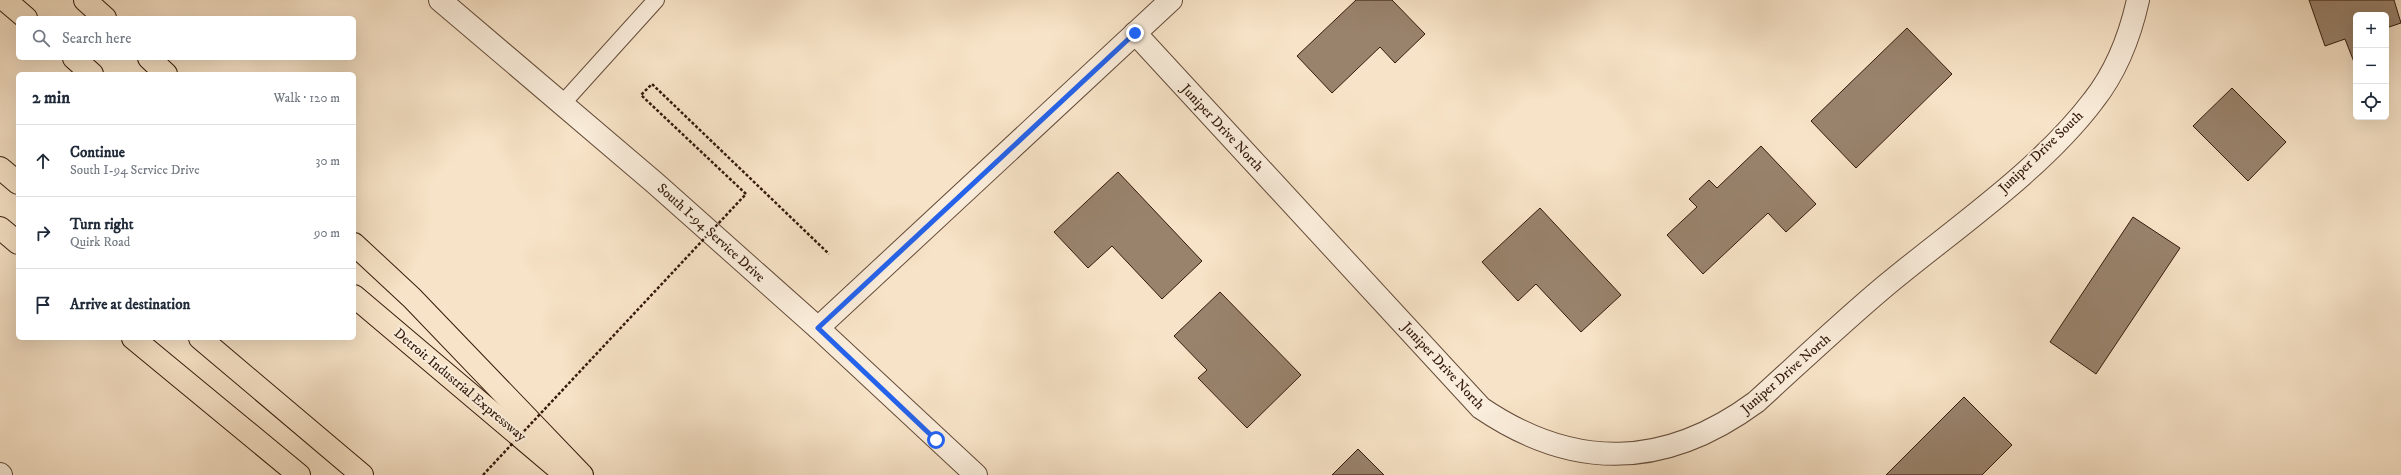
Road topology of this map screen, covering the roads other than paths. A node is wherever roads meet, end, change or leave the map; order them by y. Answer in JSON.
{"nodes":[{"id":1,"x":5,"y":0,"type":"edge"},
{"id":2,"x":85,"y":0,"type":"edge"},
{"id":3,"x":440,"y":0,"type":"edge"},
{"id":4,"x":656,"y":0,"type":"edge"},
{"id":5,"x":1171,"y":0,"type":"edge"},
{"id":6,"x":2138,"y":0,"type":"edge"},
{"id":7,"x":24,"y":16,"type":"edge"},
{"id":8,"x":103,"y":16,"type":"edge"},
{"id":9,"x":1135,"y":33,"type":"junction"},
{"id":10,"x":76,"y":60,"type":"edge"},
{"id":11,"x":151,"y":60,"type":"edge"},
{"id":12,"x":90,"y":72,"type":"edge"},
{"id":13,"x":164,"y":72,"type":"edge"},
{"id":14,"x":562,"y":104,"type":"junction"},
{"id":15,"x":0,"y":168,"type":"edge"},
{"id":16,"x":16,"y":181,"type":"edge"},
{"id":17,"x":0,"y":228,"type":"edge"},
{"id":18,"x":16,"y":241,"type":"edge"},
{"id":19,"x":356,"y":246,"type":"edge"},
{"id":20,"x":1882,"y":288,"type":"joint"},
{"id":21,"x":356,"y":298,"type":"edge"},
{"id":22,"x":818,"y":328,"type":"junction"},
{"id":23,"x":135,"y":340,"type":"edge"},
{"id":24,"x":202,"y":340,"type":"edge"},
{"id":25,"x":299,"y":475,"type":"edge"},
{"id":26,"x":362,"y":475,"type":"edge"},
{"id":27,"x":566,"y":475,"type":"edge"},
{"id":28,"x":582,"y":475,"type":"edge"},
{"id":29,"x":976,"y":475,"type":"edge"}],
"edges":[{"from":1,"to":7,"type":"highway"},
{"from":2,"to":8,"type":"highway"},
{"from":3,"to":14,"type":"street","name":"South I-94 Service Drive"},
{"from":4,"to":14,"type":"lane"},
{"from":5,"to":9,"type":"street"},
{"from":6,"to":20,"type":"street","name":"Juniper Drive South"},
{"from":9,"to":20,"type":"street","name":"Juniper Drive North"},
{"from":9,"to":22,"type":"street"},
{"from":10,"to":12,"type":"highway"},
{"from":11,"to":13,"type":"highway"},
{"from":14,"to":22,"type":"street","name":"South I-94 Service Drive"},
{"from":15,"to":16,"type":"highway"},
{"from":17,"to":18,"type":"highway"},
{"from":19,"to":28,"type":"highway"},
{"from":21,"to":27,"type":"highway","name":"Detroit Industrial Expressway"},
{"from":22,"to":29,"type":"street","name":"South I-94 Service Drive"},
{"from":23,"to":25,"type":"highway"},
{"from":24,"to":26,"type":"highway"}]}
